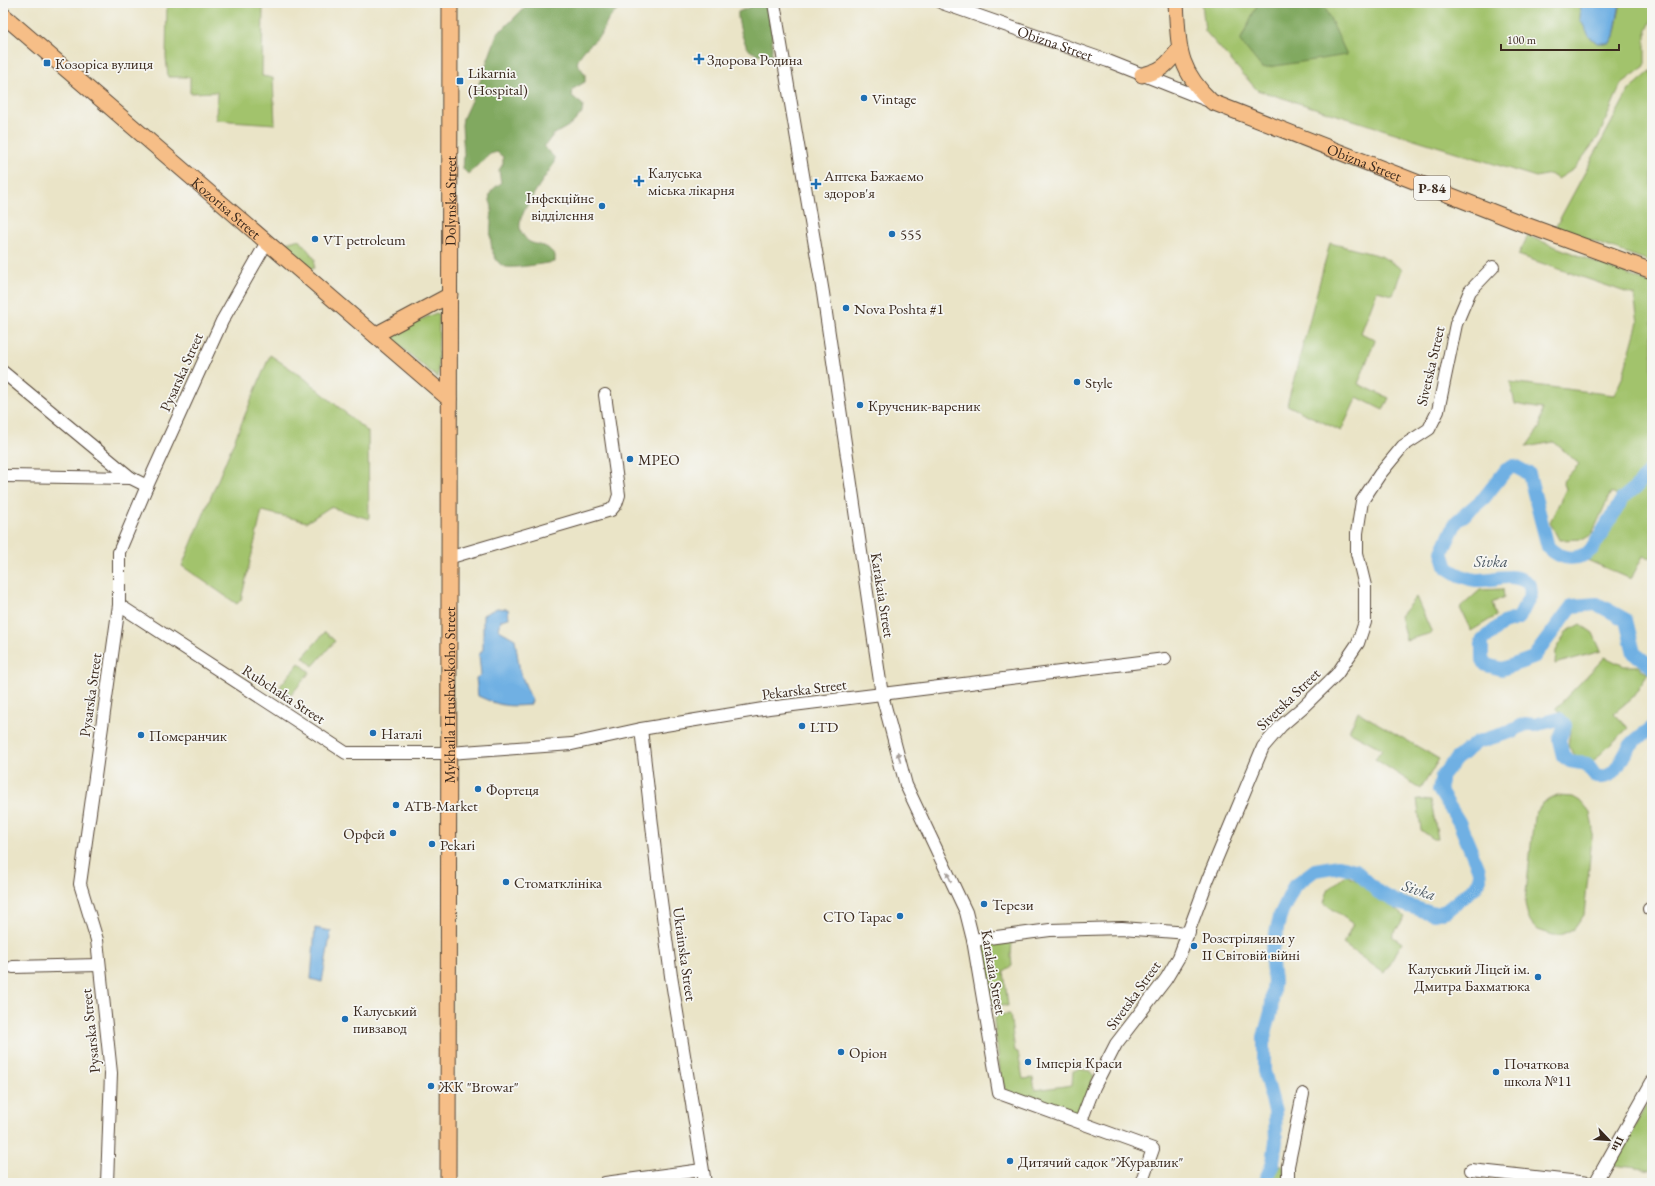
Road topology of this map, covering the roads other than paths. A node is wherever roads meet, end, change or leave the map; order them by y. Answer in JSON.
{"nodes":[{"id":1,"x":450,"y":3,"type":"edge"},
{"id":2,"x":774,"y":3,"type":"edge"},
{"id":3,"x":942,"y":3,"type":"edge"},
{"id":4,"x":1176,"y":3,"type":"edge"},
{"id":5,"x":3,"y":16,"type":"edge"},
{"id":6,"x":1179,"y":49,"type":"junction"},
{"id":7,"x":1142,"y":75,"type":"junction"},
{"id":8,"x":1212,"y":102,"type":"junction"},
{"id":9,"x":267,"y":242,"type":"junction"},
{"id":10,"x":1493,"y":267,"type":"dead end"},
{"id":11,"x":1652,"y":271,"type":"edge"},
{"id":12,"x":450,"y":295,"type":"junction"},
{"id":13,"x":375,"y":335,"type":"junction"},
{"id":14,"x":3,"y":372,"type":"edge"},
{"id":15,"x":605,"y":395,"type":"dead end"},
{"id":16,"x":449,"y":399,"type":"junction"},
{"id":17,"x":6,"y":476,"type":"dead end"},
{"id":18,"x":131,"y":478,"type":"junction"},
{"id":19,"x":147,"y":486,"type":"junction"},
{"id":20,"x":448,"y":558,"type":"junction"},
{"id":21,"x":119,"y":605,"type":"junction"},
{"id":22,"x":1165,"y":659,"type":"dead end"},
{"id":23,"x":882,"y":696,"type":"junction"},
{"id":24,"x":641,"y":729,"type":"junction"},
{"id":25,"x":449,"y":753,"type":"junction"},
{"id":26,"x":1189,"y":933,"type":"junction"},
{"id":27,"x":973,"y":940,"type":"junction"},
{"id":28,"x":99,"y":965,"type":"junction"},
{"id":29,"x":13,"y":967,"type":"dead end"},
{"id":30,"x":1652,"y":1082,"type":"edge"},
{"id":31,"x":1303,"y":1094,"type":"dead end"},
{"id":32,"x":1080,"y":1122,"type":"junction"},
{"id":33,"x":702,"y":1170,"type":"junction"},
{"id":34,"x":1471,"y":1170,"type":"dead end"},
{"id":35,"x":107,"y":1183,"type":"edge"},
{"id":36,"x":448,"y":1183,"type":"edge"},
{"id":37,"x":605,"y":1183,"type":"edge"},
{"id":38,"x":705,"y":1183,"type":"edge"},
{"id":39,"x":1141,"y":1183,"type":"edge"},
{"id":40,"x":1288,"y":1183,"type":"edge"},
{"id":41,"x":1589,"y":1183,"type":"edge"},
{"id":42,"x":1595,"y":1183,"type":"edge"}],
"edges":[{"from":1,"to":12,"type":"main road","name":"Dolynska Street"},
{"from":2,"to":23,"type":"street","name":"Karakaia Street"},
{"from":3,"to":7,"type":"street","name":"Obizna Street"},
{"from":4,"to":6,"type":"main road","name":"Obizna Street","number":"Р-84"},
{"from":5,"to":9,"type":"main road","name":"Kozorisa Street"},
{"from":6,"to":7,"type":"main road"},
{"from":6,"to":8,"type":"main road","name":"Obizna Street","number":"Р-84"},
{"from":7,"to":8,"type":"street","name":"Obizna Street"},
{"from":8,"to":11,"type":"main road","name":"Obizna Street","number":"Р-84"},
{"from":9,"to":13,"type":"main road","name":"Kozorisa Street"},
{"from":9,"to":19,"type":"street","name":"Pysarska Street"},
{"from":10,"to":26,"type":"street","name":"Sivetska Street"},
{"from":12,"to":13,"type":"main road"},
{"from":12,"to":16,"type":"main road","name":"Dolynska Street"},
{"from":13,"to":16,"type":"main road","name":"Kozorisa Street"},
{"from":14,"to":18,"type":"street"},
{"from":15,"to":20,"type":"street"},
{"from":16,"to":20,"type":"main road","name":"Mykhaila Hrushevskoho Street"},
{"from":17,"to":18,"type":"street"},
{"from":18,"to":19,"type":"street"},
{"from":19,"to":21,"type":"street","name":"Pysarska Street"},
{"from":20,"to":25,"type":"main road","name":"Mykhaila Hrushevskoho Street"},
{"from":21,"to":25,"type":"street","name":"Rubchaka Street"},
{"from":21,"to":28,"type":"street","name":"Pysarska Street"},
{"from":22,"to":23,"type":"street","name":"Pekarska Street"},
{"from":23,"to":24,"type":"street","name":"Pekarska Street"},
{"from":27,"to":23,"type":"street","name":"Karakaia Street","one_way":true},
{"from":24,"to":25,"type":"street","name":"Pekarska Street"},
{"from":24,"to":33,"type":"street","name":"Ukrainska Street"},
{"from":25,"to":36,"type":"main road","name":"Mykhaila Hrushevskoho Street"},
{"from":26,"to":27,"type":"street"},
{"from":26,"to":32,"type":"street","name":"Sivetska Street"},
{"from":27,"to":32,"type":"street","name":"Karakaia Street"},
{"from":28,"to":29,"type":"street"},
{"from":28,"to":35,"type":"street","name":"Pysarska Street"},
{"from":30,"to":42,"type":"street"},
{"from":31,"to":40,"type":"street"},
{"from":32,"to":39,"type":"street"},
{"from":33,"to":37,"type":"street"},
{"from":33,"to":38,"type":"street","name":"Ukrainska Street"},
{"from":34,"to":41,"type":"street"}]}
